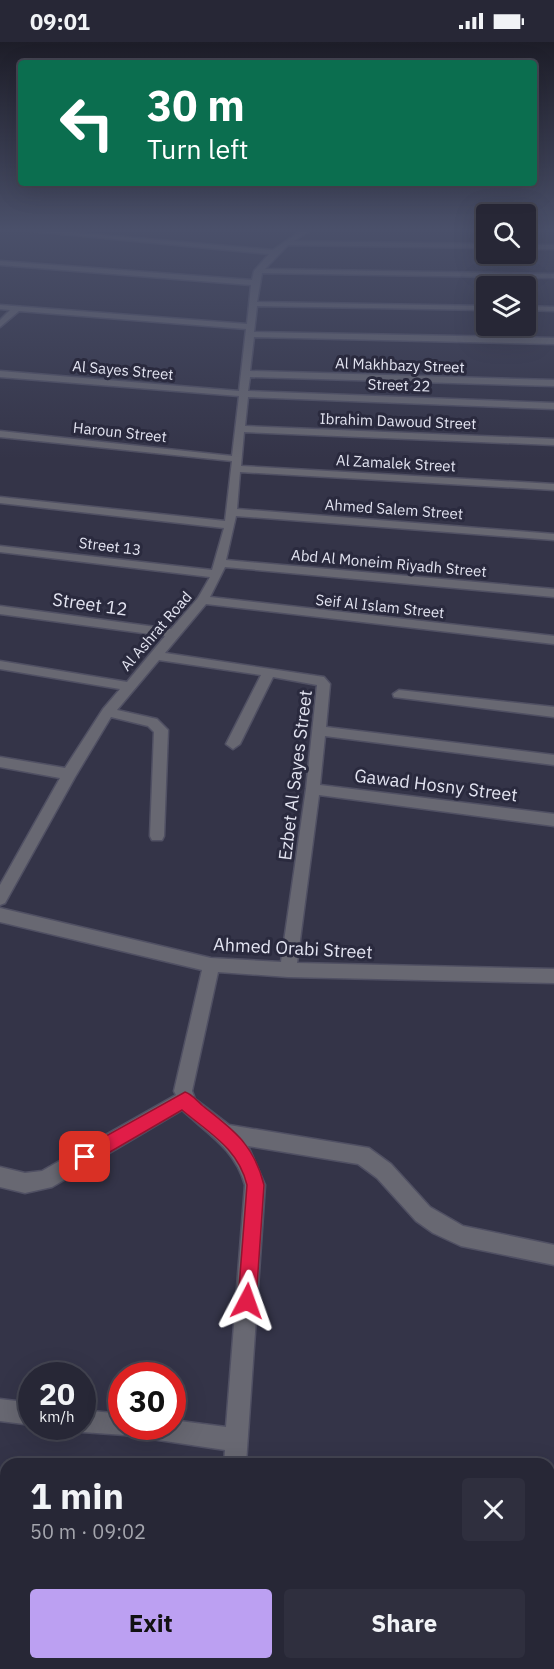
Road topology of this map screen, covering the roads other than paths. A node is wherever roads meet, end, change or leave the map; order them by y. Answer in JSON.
{"nodes":[{"id":1,"x":0,"y":307,"type":"edge"},
{"id":2,"x":253,"y":307,"type":"edge"},
{"id":3,"x":423,"y":307,"type":"edge"},
{"id":4,"x":17,"y":308,"type":"junction"},
{"id":5,"x":476,"y":308,"type":"edge"},
{"id":6,"x":536,"y":308,"type":"edge"},
{"id":7,"x":554,"y":309,"type":"edge"},
{"id":8,"x":0,"y":325,"type":"edge"},
{"id":9,"x":250,"y":331,"type":"junction"},
{"id":10,"x":554,"y":341,"type":"edge"},
{"id":11,"x":0,"y":374,"type":"edge"},
{"id":12,"x":246,"y":374,"type":"junction"},
{"id":13,"x":554,"y":383,"type":"edge"},
{"id":14,"x":244,"y":394,"type":"junction"},
{"id":15,"x":554,"y":406,"type":"edge"},
{"id":16,"x":240,"y":429,"type":"junction"},
{"id":17,"x":0,"y":434,"type":"edge"},
{"id":18,"x":554,"y":442,"type":"edge"},
{"id":19,"x":236,"y":464,"type":"junction"},
{"id":20,"x":554,"y":487,"type":"edge"},
{"id":21,"x":0,"y":500,"type":"edge"},
{"id":22,"x":231,"y":512,"type":"junction"},
{"id":23,"x":230,"y":525,"type":"junction"},
{"id":24,"x":554,"y":537,"type":"edge"},
{"id":25,"x":0,"y":549,"type":"edge"},
{"id":26,"x":219,"y":569,"type":"junction"},
{"id":27,"x":554,"y":593,"type":"edge"},
{"id":28,"x":202,"y":600,"type":"junction"},
{"id":29,"x":0,"y":610,"type":"edge"},
{"id":30,"x":176,"y":634,"type":"junction"},
{"id":31,"x":554,"y":640,"type":"edge"},
{"id":32,"x":154,"y":655,"type":"junction"},
{"id":33,"x":0,"y":665,"type":"edge"},
{"id":34,"x":269,"y":672,"type":"junction"},
{"id":35,"x":128,"y":686,"type":"junction"},
{"id":36,"x":399,"y":694,"type":"dead end"},
{"id":37,"x":554,"y":711,"type":"edge"},
{"id":38,"x":108,"y":712,"type":"junction"},
{"id":39,"x":320,"y":731,"type":"junction"},
{"id":40,"x":233,"y":744,"type":"dead end"},
{"id":41,"x":554,"y":760,"type":"edge"},
{"id":42,"x":0,"y":762,"type":"edge"},
{"id":43,"x":69,"y":774,"type":"junction"},
{"id":44,"x":313,"y":789,"type":"junction"},
{"id":45,"x":554,"y":820,"type":"edge"},
{"id":46,"x":157,"y":836,"type":"dead end"},
{"id":47,"x":0,"y":899,"type":"edge"},
{"id":48,"x":0,"y":915,"type":"edge"},
{"id":49,"x":211,"y":965,"type":"junction"},
{"id":50,"x":288,"y":970,"type":"junction"},
{"id":51,"x":554,"y":976,"type":"edge"},
{"id":52,"x":185,"y":1099,"type":"junction"},
{"id":53,"x":227,"y":1134,"type":"junction"},
{"id":54,"x":0,"y":1178,"type":"edge"},
{"id":55,"x":554,"y":1256,"type":"edge"},
{"id":56,"x":0,"y":1410,"type":"edge"},
{"id":57,"x":18,"y":1412,"type":"edge"},
{"id":58,"x":186,"y":1433,"type":"edge"},
{"id":59,"x":237,"y":1440,"type":"junction"},
{"id":60,"x":236,"y":1458,"type":"edge"}],
"edges":[{"from":1,"to":4,"type":"street"},
{"from":2,"to":9,"type":"street","name":"Al Ashrat Road"},
{"from":3,"to":5,"type":"street"},
{"from":4,"to":8,"type":"street"},
{"from":4,"to":9,"type":"street"},
{"from":6,"to":7,"type":"street"},
{"from":9,"to":10,"type":"street"},
{"from":9,"to":12,"type":"street","name":"Al Ashrat Road"},
{"from":11,"to":14,"type":"street","name":"Al Sayes Street"},
{"from":12,"to":13,"type":"street","name":"Al Makhbazy Street"},
{"from":12,"to":14,"type":"street","name":"Al Ashrat Road"},
{"from":14,"to":15,"type":"street","name":"Street 22"},
{"from":14,"to":16,"type":"street","name":"Al Ashrat Road"},
{"from":16,"to":18,"type":"street","name":"Ibrahim Dawoud Street"},
{"from":16,"to":19,"type":"street","name":"Al Ashrat Road"},
{"from":17,"to":19,"type":"street","name":"Haroun Street"},
{"from":19,"to":20,"type":"street","name":"Al Zamalek Street"},
{"from":19,"to":22,"type":"street","name":"Al Ashrat Road"},
{"from":21,"to":23,"type":"street"},
{"from":22,"to":23,"type":"street","name":"Al Ashrat Road"},
{"from":22,"to":24,"type":"street","name":"Ahmed Salem Street"},
{"from":23,"to":26,"type":"street","name":"Al Ashrat Road"},
{"from":25,"to":26,"type":"street","name":"Street 13"},
{"from":26,"to":27,"type":"street","name":"Abd Al Moneim Riyadh Street"},
{"from":26,"to":28,"type":"street","name":"Al Ashrat Road"},
{"from":28,"to":30,"type":"street","name":"Al Ashrat Road"},
{"from":28,"to":31,"type":"street","name":"Seif Al Islam Street"},
{"from":29,"to":30,"type":"street","name":"Street 12"},
{"from":30,"to":32,"type":"street","name":"Al Ashrat Road"},
{"from":32,"to":34,"type":"street","name":"Ezbet Al Sayes Street"},
{"from":32,"to":35,"type":"street","name":"Al Ashrat Road"},
{"from":33,"to":35,"type":"street"},
{"from":34,"to":39,"type":"street","name":"Ezbet Al Sayes Street"},
{"from":34,"to":40,"type":"street"},
{"from":35,"to":38,"type":"street","name":"Al Ashrat Road"},
{"from":36,"to":37,"type":"street"},
{"from":38,"to":43,"type":"street","name":"Al Ashrat Road"},
{"from":38,"to":46,"type":"street"},
{"from":39,"to":41,"type":"street"},
{"from":39,"to":44,"type":"street","name":"Ezbet Al Sayes Street"},
{"from":42,"to":43,"type":"street"},
{"from":43,"to":47,"type":"street","name":"Al Ashrat Road"},
{"from":44,"to":45,"type":"street","name":"Gawad Hosny Street"},
{"from":44,"to":50,"type":"street","name":"Ezbet Al Sayes Street"},
{"from":48,"to":49,"type":"street","name":"Ahmed Orabi Street"},
{"from":49,"to":50,"type":"street","name":"Ahmed Orabi Street"},
{"from":49,"to":52,"type":"street"},
{"from":50,"to":51,"type":"street","name":"Ahmed Orabi Street"},
{"from":52,"to":53,"type":"street"},
{"from":52,"to":54,"type":"street"},
{"from":53,"to":55,"type":"street"},
{"from":53,"to":59,"type":"street"},
{"from":56,"to":57,"type":"street"},
{"from":58,"to":59,"type":"street"},
{"from":59,"to":60,"type":"street"}]}
